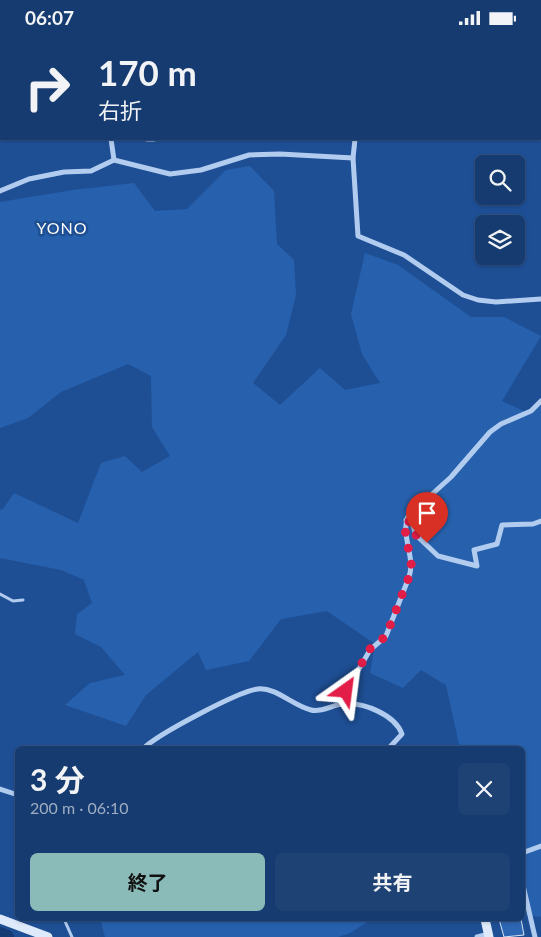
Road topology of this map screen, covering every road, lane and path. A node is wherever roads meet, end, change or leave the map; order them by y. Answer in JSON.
{"nodes":[{"id":1,"x":111,"y":140,"type":"edge"},
{"id":2,"x":355,"y":140,"type":"edge"},
{"id":3,"x":353,"y":158,"type":"junction"},
{"id":4,"x":114,"y":160,"type":"junction"},
{"id":5,"x":0,"y":191,"type":"edge"},
{"id":6,"x":541,"y":299,"type":"edge"},
{"id":7,"x":541,"y":401,"type":"edge"},
{"id":8,"x":406,"y":520,"type":"junction"},
{"id":9,"x":541,"y":521,"type":"edge"},
{"id":10,"x":0,"y":595,"type":"edge"},
{"id":11,"x":23,"y":600,"type":"dead end"},
{"id":12,"x":343,"y":703,"type":"junction"},
{"id":13,"x":146,"y":746,"type":"edge"},
{"id":14,"x":391,"y":746,"type":"edge"},
{"id":15,"x":0,"y":789,"type":"edge"},
{"id":16,"x":15,"y":794,"type":"edge"},
{"id":17,"x":541,"y":846,"type":"edge"},
{"id":18,"x":525,"y":852,"type":"edge"},
{"id":19,"x":525,"y":894,"type":"edge"},
{"id":20,"x":0,"y":919,"type":"edge"},
{"id":21,"x":65,"y":921,"type":"edge"},
{"id":22,"x":485,"y":921,"type":"edge"},
{"id":23,"x":489,"y":936,"type":"edge"},
{"id":24,"x":48,"y":937,"type":"edge"},
{"id":25,"x":72,"y":937,"type":"edge"},
{"id":26,"x":477,"y":937,"type":"edge"},
{"id":27,"x":535,"y":937,"type":"edge"}],
"edges":[{"from":1,"to":4,"type":"street"},
{"from":2,"to":3,"type":"street"},
{"from":3,"to":4,"type":"street"},
{"from":3,"to":6,"type":"street"},
{"from":4,"to":5,"type":"street"},
{"from":7,"to":8,"type":"street"},
{"from":8,"to":9,"type":"street"},
{"from":8,"to":12,"type":"street"},
{"from":10,"to":11,"type":"lane"},
{"from":12,"to":13,"type":"street"},
{"from":12,"to":14,"type":"street"},
{"from":15,"to":16,"type":"street"},
{"from":17,"to":18,"type":"street"},
{"from":19,"to":27,"type":"street"},
{"from":20,"to":24,"type":"main road"},
{"from":21,"to":25,"type":"lane"},
{"from":22,"to":23,"type":"main road"},
{"from":23,"to":26,"type":"street"}]}
